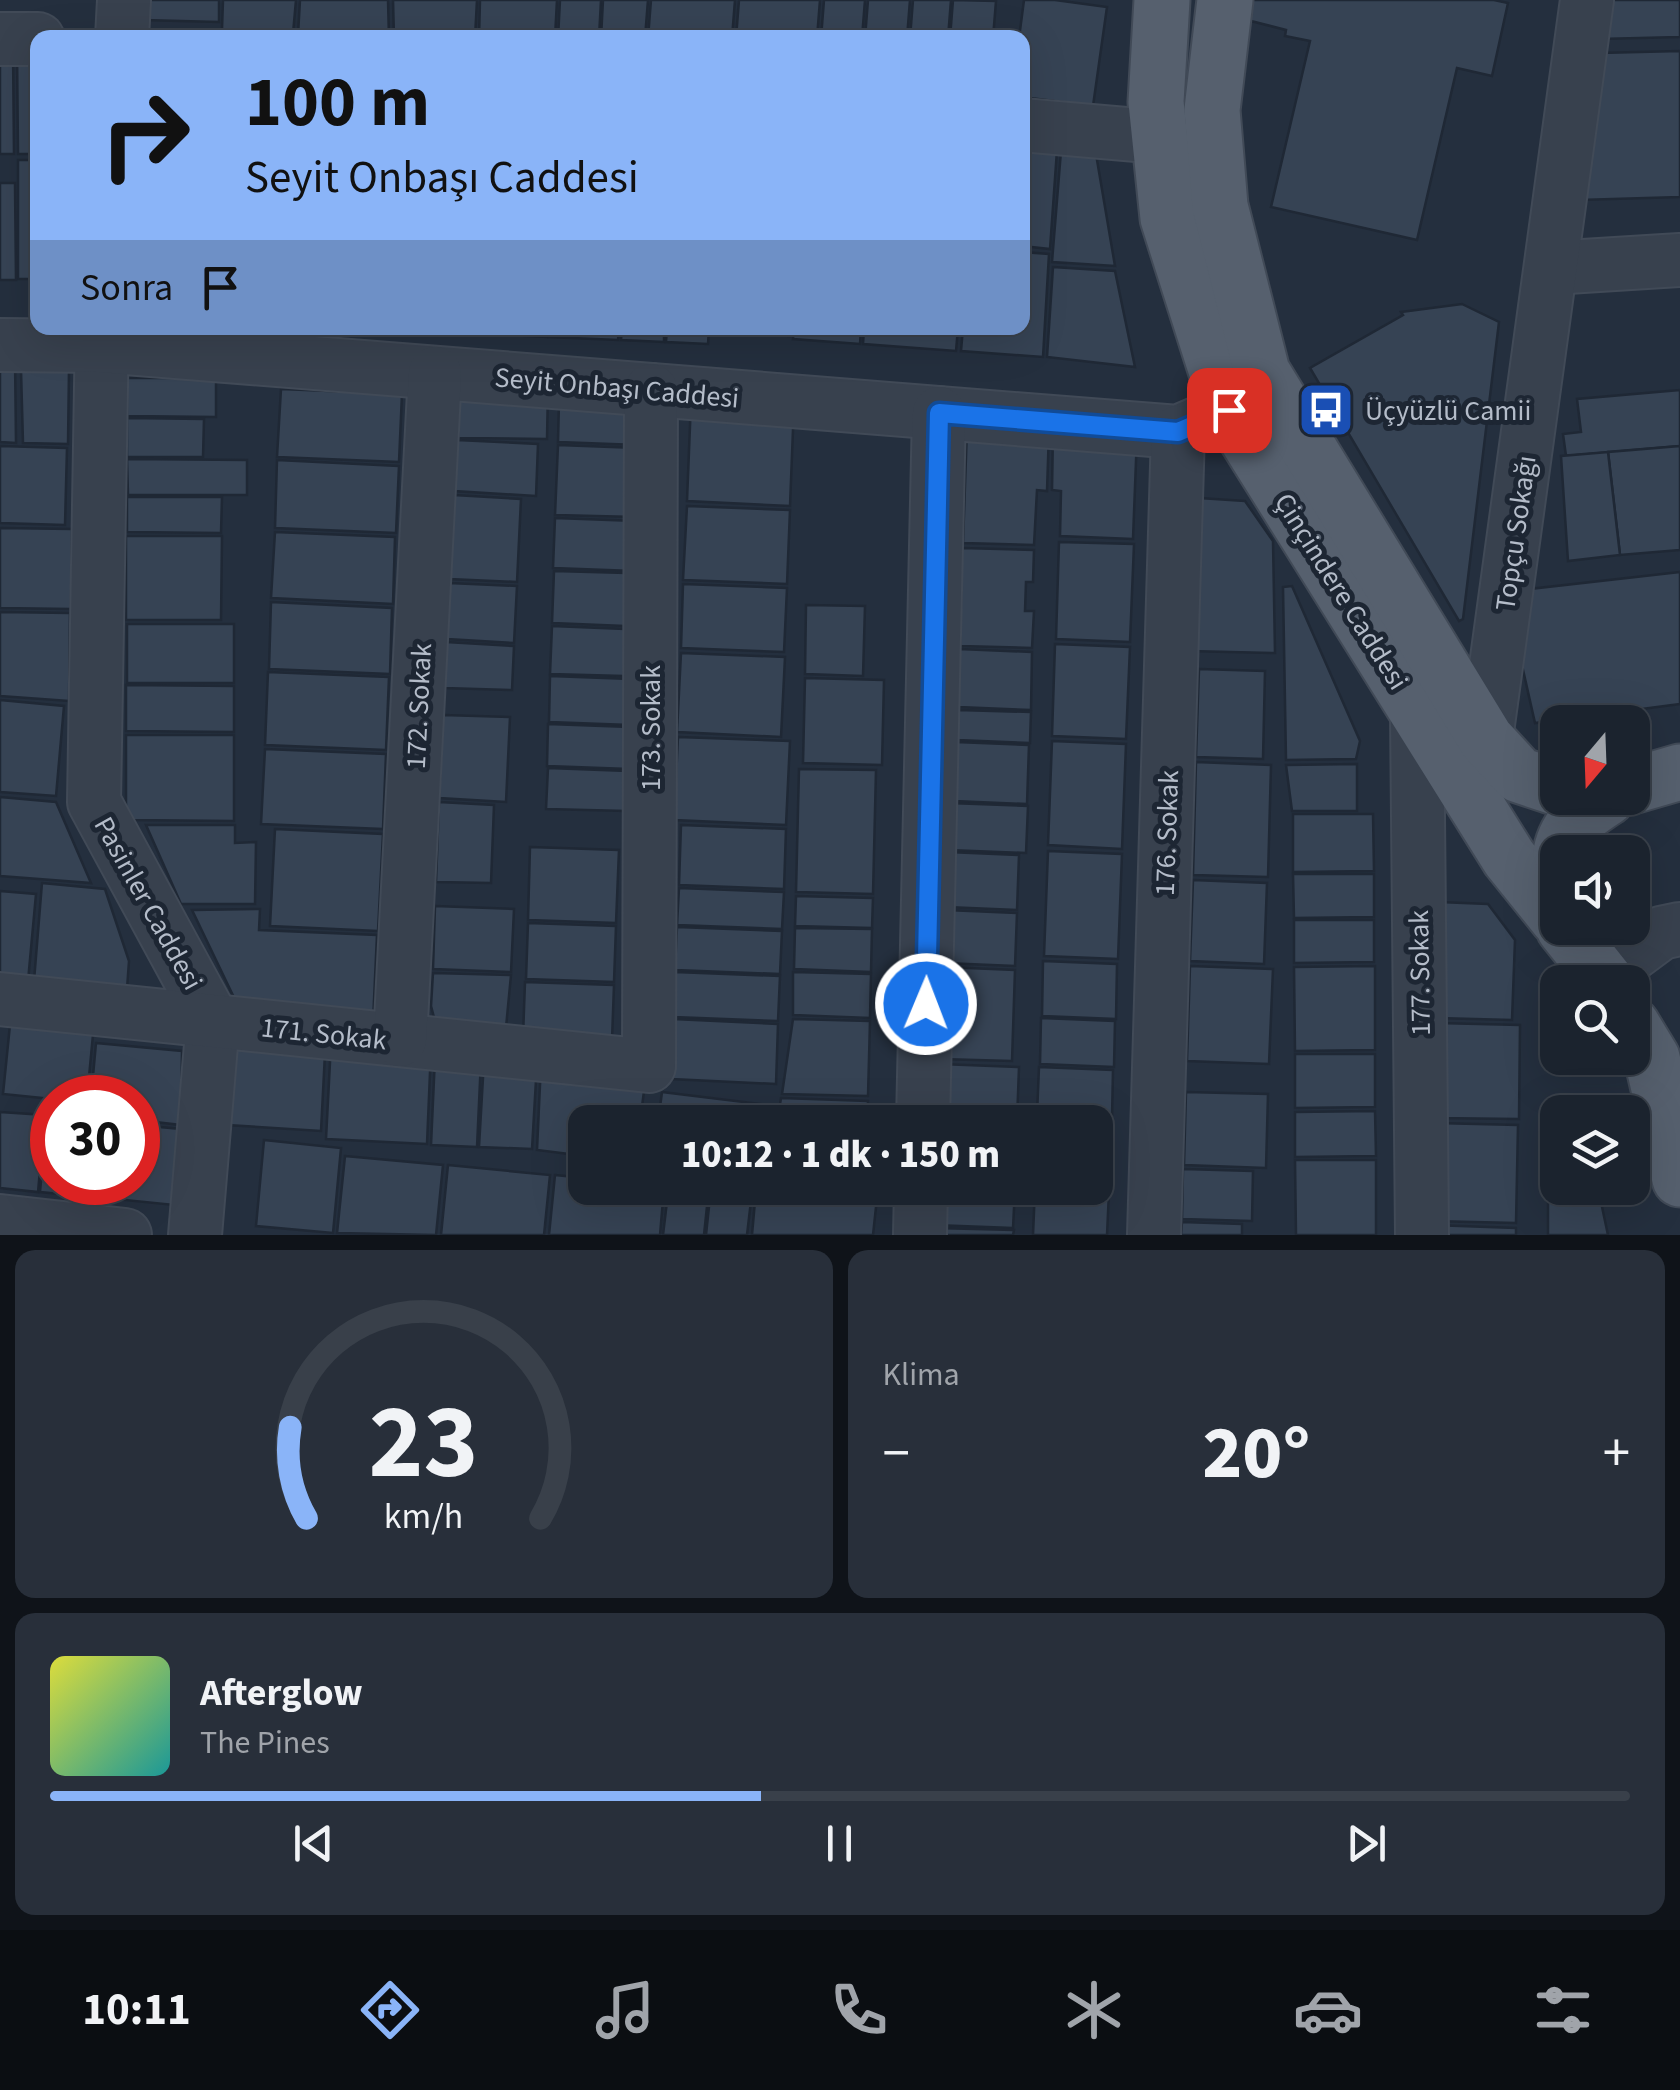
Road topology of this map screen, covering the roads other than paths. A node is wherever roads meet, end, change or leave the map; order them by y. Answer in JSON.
{"nodes":[{"id":1,"x":124,"y":0,"type":"edge"},
{"id":2,"x":1162,"y":0,"type":"edge"},
{"id":3,"x":1225,"y":0,"type":"edge"},
{"id":4,"x":1588,"y":0,"type":"edge"},
{"id":5,"x":122,"y":30,"type":"edge"},
{"id":6,"x":0,"y":38,"type":"edge"},
{"id":7,"x":30,"y":40,"type":"edge"},
{"id":8,"x":1030,"y":125,"type":"edge"},
{"id":9,"x":1160,"y":137,"type":"junction"},
{"id":10,"x":1680,"y":260,"type":"edge"},
{"id":11,"x":1551,"y":268,"type":"junction"},
{"id":12,"x":102,"y":337,"type":"edge"},
{"id":13,"x":0,"y":345,"type":"edge"},
{"id":14,"x":435,"y":372,"type":"junction"},
{"id":15,"x":652,"y":390,"type":"junction"},
{"id":16,"x":1229,"y":410,"type":"junction"},
{"id":17,"x":939,"y":413,"type":"junction"},
{"id":18,"x":1178,"y":432,"type":"junction"},
{"id":19,"x":1418,"y":712,"type":"junction"},
{"id":20,"x":1486,"y":739,"type":"junction"},
{"id":21,"x":1680,"y":772,"type":"edge"},
{"id":22,"x":1650,"y":781,"type":"edge"},
{"id":23,"x":1540,"y":782,"type":"edge"},
{"id":24,"x":1581,"y":815,"type":"edge"},
{"id":25,"x":1565,"y":835,"type":"edge"},
{"id":26,"x":1540,"y":897,"type":"edge"},
{"id":27,"x":1680,"y":929,"type":"edge"},
{"id":28,"x":1598,"y":962,"type":"edge"},
{"id":29,"x":0,"y":999,"type":"edge"},
{"id":30,"x":213,"y":1021,"type":"junction"},
{"id":31,"x":400,"y":1040,"type":"junction"},
{"id":32,"x":1650,"y":1055,"type":"edge"},
{"id":33,"x":649,"y":1066,"type":"joint"},
{"id":34,"x":923,"y":1105,"type":"edge"},
{"id":35,"x":1680,"y":1179,"type":"edge"},
{"id":36,"x":921,"y":1205,"type":"edge"},
{"id":37,"x":0,"y":1221,"type":"edge"},
{"id":38,"x":125,"y":1235,"type":"edge"},
{"id":39,"x":195,"y":1235,"type":"edge"},
{"id":40,"x":920,"y":1235,"type":"edge"},
{"id":41,"x":1154,"y":1235,"type":"edge"},
{"id":42,"x":1422,"y":1235,"type":"edge"}],
"edges":[{"from":1,"to":5,"type":"street"},
{"from":2,"to":9,"type":"main road","name":"Çinçindere Caddesi"},
{"from":3,"to":20,"type":"main road","name":"Çinçindere Caddesi"},
{"from":4,"to":11,"type":"street","name":"Topçu Sokağı"},
{"from":6,"to":7,"type":"street"},
{"from":8,"to":9,"type":"street"},
{"from":9,"to":16,"type":"main road","name":"Çinçindere Caddesi"},
{"from":10,"to":11,"type":"street"},
{"from":11,"to":20,"type":"street","name":"Topçu Sokağı"},
{"from":12,"to":13,"type":"street","name":"Seyit Onbaşı Caddesi"},
{"from":12,"to":14,"type":"street","name":"Seyit Onbaşı Caddesi"},
{"from":12,"to":30,"type":"street","name":"Pasinler Caddesi"},
{"from":14,"to":15,"type":"street","name":"Seyit Onbaşı Caddesi"},
{"from":14,"to":31,"type":"street","name":"172. Sokak"},
{"from":15,"to":17,"type":"street","name":"Seyit Onbaşı Caddesi"},
{"from":15,"to":33,"type":"street","name":"173. Sokak"},
{"from":16,"to":18,"type":"street","name":"Seyit Onbaşı Caddesi"},
{"from":16,"to":19,"type":"main road","name":"Çinçindere Caddesi"},
{"from":17,"to":18,"type":"street","name":"Seyit Onbaşı Caddesi"},
{"from":17,"to":34,"type":"street"},
{"from":18,"to":41,"type":"street","name":"176. Sokak"},
{"from":19,"to":26,"type":"main road","name":"Çinçindere Caddesi"},
{"from":19,"to":42,"type":"street","name":"177. Sokak"},
{"from":20,"to":23,"type":"main road","name":"Çinçindere Caddesi"},
{"from":21,"to":22,"type":"main road"},
{"from":24,"to":25,"type":"main road"},
{"from":27,"to":28,"type":"street"},
{"from":29,"to":30,"type":"street","name":"171. Sokak"},
{"from":30,"to":31,"type":"street","name":"171. Sokak"},
{"from":30,"to":39,"type":"street","name":"Pasinler Caddesi"},
{"from":31,"to":33,"type":"street","name":"171. Sokak"},
{"from":32,"to":35,"type":"main road"},
{"from":36,"to":40,"type":"street"},
{"from":37,"to":38,"type":"street"}]}
